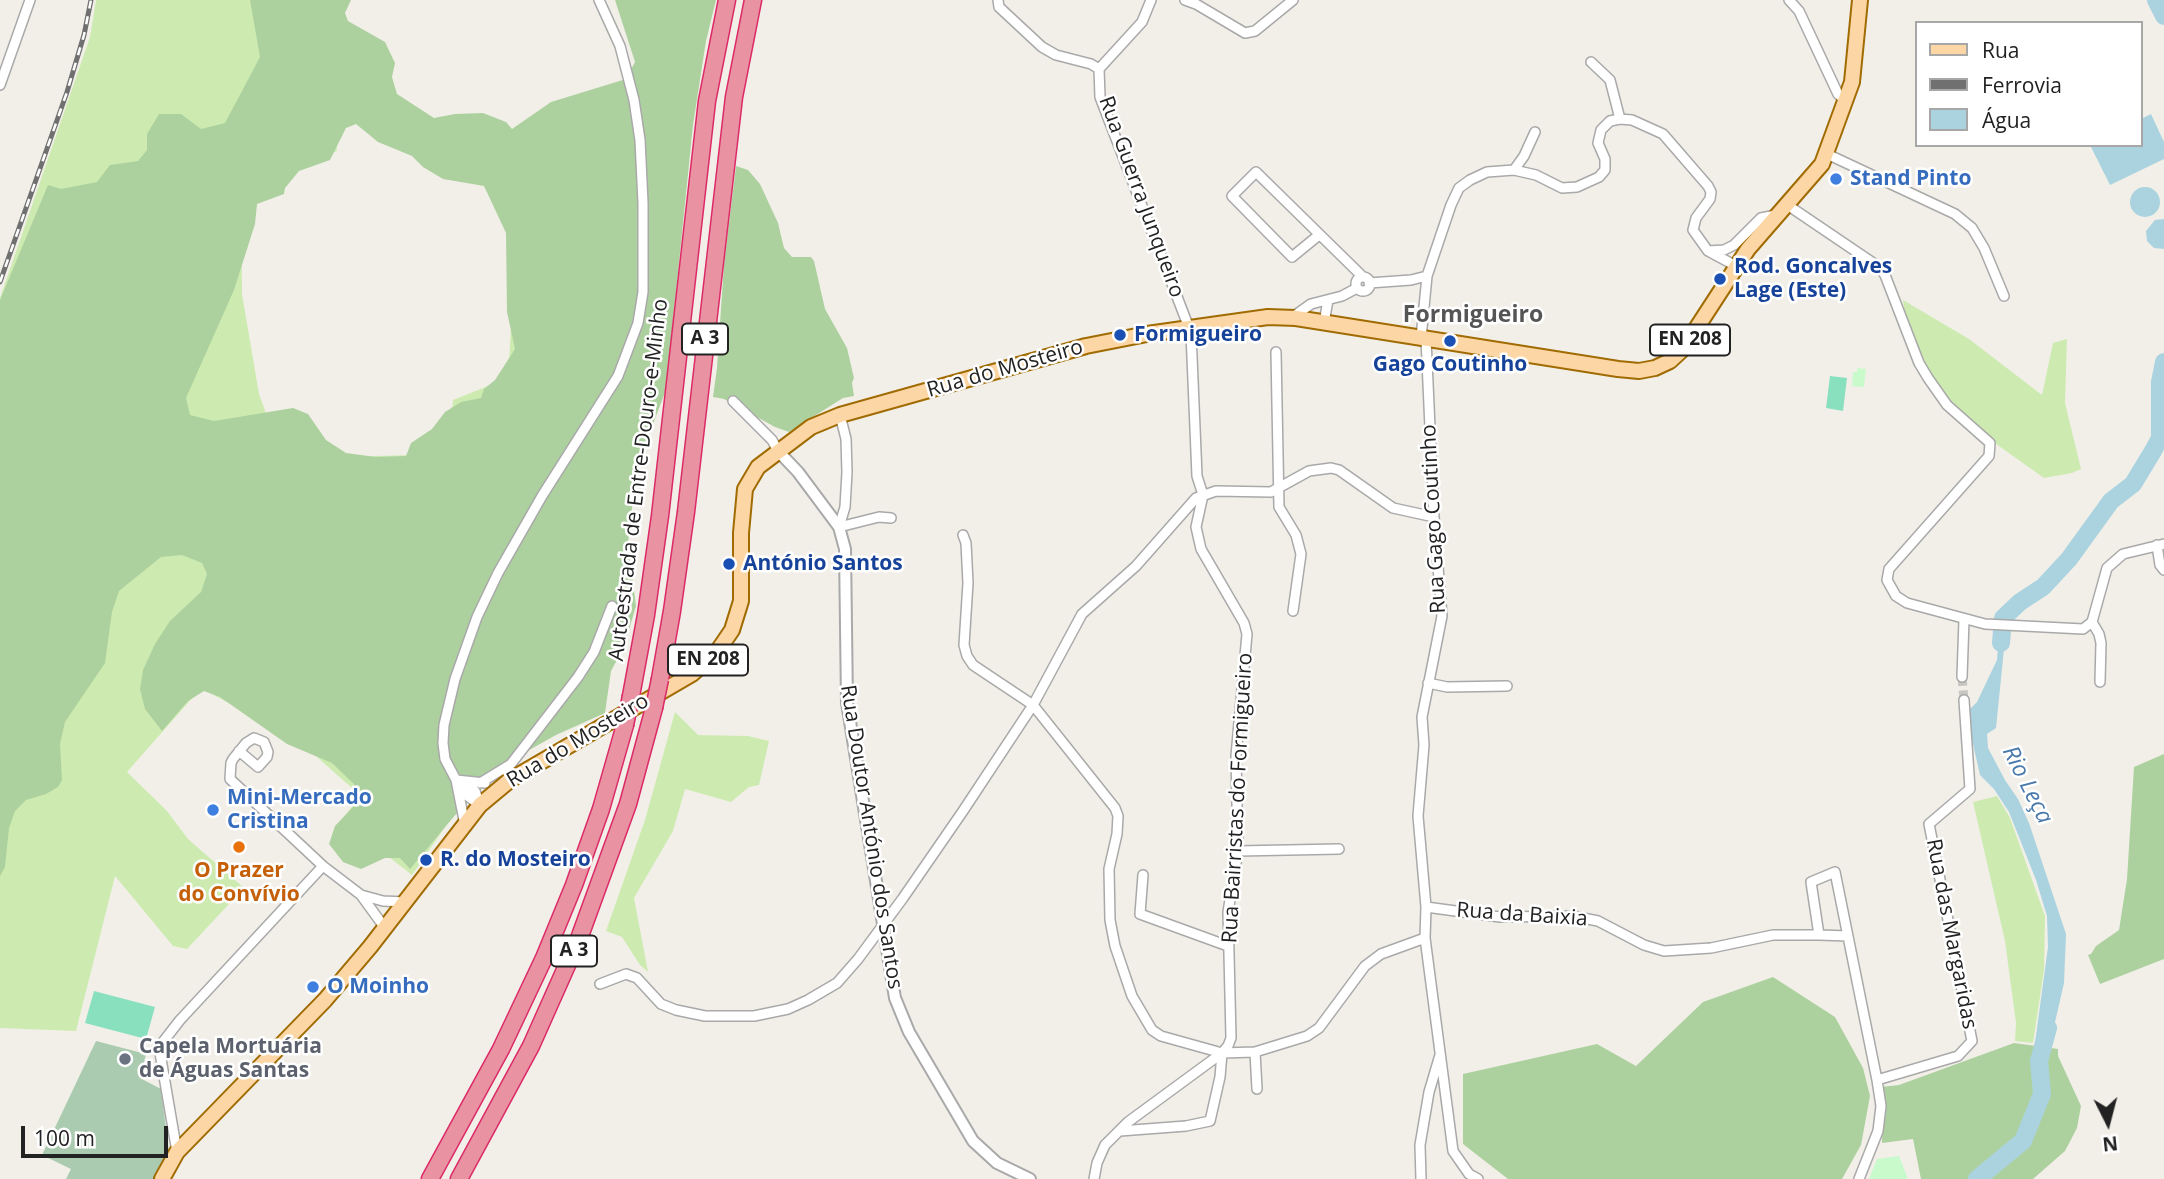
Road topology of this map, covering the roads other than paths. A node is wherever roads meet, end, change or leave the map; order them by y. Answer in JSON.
{"nodes":[{"id":1,"x":30,"y":0,"type":"edge"},
{"id":2,"x":599,"y":0,"type":"edge"},
{"id":3,"x":727,"y":0,"type":"edge"},
{"id":4,"x":752,"y":0,"type":"edge"},
{"id":5,"x":998,"y":0,"type":"edge"},
{"id":6,"x":1151,"y":0,"type":"edge"},
{"id":7,"x":1185,"y":0,"type":"edge"},
{"id":8,"x":1293,"y":0,"type":"edge"},
{"id":9,"x":1789,"y":0,"type":"edge"},
{"id":10,"x":1860,"y":0,"type":"edge"},
{"id":11,"x":1591,"y":62,"type":"dead end"},
{"id":12,"x":1099,"y":69,"type":"junction"},
{"id":13,"x":0,"y":85,"type":"edge"},
{"id":14,"x":1846,"y":101,"type":"junction"},
{"id":15,"x":1620,"y":119,"type":"junction"},
{"id":16,"x":1535,"y":132,"type":"dead end"},
{"id":17,"x":1827,"y":154,"type":"junction"},
{"id":18,"x":1514,"y":170,"type":"junction"},
{"id":19,"x":1786,"y":204,"type":"junction"},
{"id":20,"x":1776,"y":215,"type":"junction"},
{"id":21,"x":1319,"y":235,"type":"junction"},
{"id":22,"x":1709,"y":251,"type":"junction"},
{"id":23,"x":1736,"y":266,"type":"junction"},
{"id":24,"x":1427,"y":276,"type":"junction"},
{"id":25,"x":1366,"y":280,"type":"junction"},
{"id":26,"x":2004,"y":296,"type":"dead end"},
{"id":27,"x":1328,"y":300,"type":"junction"},
{"id":28,"x":1296,"y":318,"type":"junction"},
{"id":29,"x":1318,"y":321,"type":"junction"},
{"id":30,"x":1188,"y":327,"type":"junction"},
{"id":31,"x":1424,"y":339,"type":"junction"},
{"id":32,"x":1276,"y":352,"type":"dead end"},
{"id":33,"x":733,"y":401,"type":"dead end"},
{"id":34,"x":840,"y":415,"type":"junction"},
{"id":35,"x":778,"y":451,"type":"junction"},
{"id":36,"x":1279,"y":489,"type":"junction"},
{"id":37,"x":1203,"y":495,"type":"junction"},
{"id":38,"x":1434,"y":517,"type":"junction"},
{"id":39,"x":891,"y":518,"type":"dead end"},
{"id":40,"x":839,"y":527,"type":"junction"},
{"id":41,"x":962,"y":536,"type":"dead end"},
{"id":42,"x":2160,"y":544,"type":"edge"},
{"id":43,"x":2164,"y":570,"type":"edge"},
{"id":44,"x":612,"y":606,"type":"dead end"},
{"id":45,"x":1293,"y":611,"type":"dead end"},
{"id":46,"x":1964,"y":620,"type":"junction"},
{"id":47,"x":2092,"y":622,"type":"junction"},
{"id":48,"x":1962,"y":677,"type":"tunnel mouth"},
{"id":49,"x":1428,"y":682,"type":"junction"},
{"id":50,"x":2100,"y":682,"type":"dead end"},
{"id":51,"x":1507,"y":686,"type":"dead end"},
{"id":52,"x":1964,"y":700,"type":"tunnel mouth"},
{"id":53,"x":1033,"y":705,"type":"junction"},
{"id":54,"x":239,"y":751,"type":"dead end"},
{"id":55,"x":510,"y":780,"type":"junction"},
{"id":56,"x":480,"y":783,"type":"junction"},
{"id":57,"x":457,"y":785,"type":"junction"},
{"id":58,"x":480,"y":805,"type":"junction"},
{"id":59,"x":465,"y":825,"type":"junction"},
{"id":60,"x":1339,"y":849,"type":"dead end"},
{"id":61,"x":1238,"y":851,"type":"junction"},
{"id":62,"x":323,"y":866,"type":"junction"},
{"id":63,"x":1143,"y":875,"type":"dead end"},
{"id":64,"x":361,"y":895,"type":"junction"},
{"id":65,"x":405,"y":901,"type":"junction"},
{"id":66,"x":1426,"y":907,"type":"junction"},
{"id":67,"x":883,"y":922,"type":"junction"},
{"id":68,"x":385,"y":928,"type":"junction"},
{"id":69,"x":1819,"y":935,"type":"junction"},
{"id":70,"x":1848,"y":936,"type":"junction"},
{"id":71,"x":1425,"y":937,"type":"junction"},
{"id":72,"x":1228,"y":946,"type":"junction"},
{"id":73,"x":600,"y":984,"type":"dead end"},
{"id":74,"x":1441,"y":1050,"type":"junction"},
{"id":75,"x":1255,"y":1052,"type":"junction"},
{"id":76,"x":1222,"y":1053,"type":"junction"},
{"id":77,"x":1877,"y":1080,"type":"junction"},
{"id":78,"x":1257,"y":1089,"type":"dead end"},
{"id":79,"x":1119,"y":1130,"type":"junction"},
{"id":80,"x":177,"y":1152,"type":"junction"},
{"id":81,"x":162,"y":1179,"type":"edge"},
{"id":82,"x":430,"y":1179,"type":"edge"},
{"id":83,"x":458,"y":1179,"type":"edge"},
{"id":84,"x":1030,"y":1179,"type":"edge"},
{"id":85,"x":1094,"y":1179,"type":"edge"},
{"id":86,"x":1421,"y":1179,"type":"edge"},
{"id":87,"x":1478,"y":1179,"type":"edge"},
{"id":88,"x":1859,"y":1179,"type":"edge"}],
"edges":[{"from":1,"to":13,"type":"street"},
{"from":2,"to":57,"type":"street"},
{"from":3,"to":82,"type":"highway","name":"Autoestrada de Entre-Douro-e-Minho","number":"A 3","bridge":true},
{"from":4,"to":83,"type":"highway","number":"A 3","bridge":true},
{"from":5,"to":12,"type":"street"},
{"from":6,"to":12,"type":"street","name":"Rua Guerra Junqueiro"},
{"from":7,"to":8,"type":"street"},
{"from":9,"to":14,"type":"street"},
{"from":10,"to":14,"type":"main road","number":"EN 208"},
{"from":11,"to":15,"type":"street"},
{"from":12,"to":30,"type":"street","name":"Rua Guerra Junqueiro"},
{"from":14,"to":17,"type":"main road","number":"EN 208"},
{"from":15,"to":18,"type":"street"},
{"from":15,"to":22,"type":"street"},
{"from":16,"to":18,"type":"street"},
{"from":17,"to":19,"type":"main road","number":"EN 208"},
{"from":17,"to":26,"type":"street"},
{"from":18,"to":24,"type":"street","name":"Rua Gago Coutinho"},
{"from":19,"to":20,"type":"main road","number":"EN 208"},
{"from":19,"to":46,"type":"street"},
{"from":20,"to":22,"type":"street"},
{"from":20,"to":23,"type":"main road","number":"EN 208"},
{"from":21,"to":21,"type":"street"},
{"from":21,"to":25,"type":"street"},
{"from":22,"to":23,"type":"street"},
{"from":23,"to":31,"type":"main road","number":"EN 208"},
{"from":24,"to":25,"type":"street"},
{"from":24,"to":31,"type":"street","name":"Rua Gago Coutinho"},
{"from":25,"to":27,"type":"street"},
{"from":27,"to":28,"type":"street"},
{"from":27,"to":29,"type":"street"},
{"from":28,"to":29,"type":"main road","name":"Rua do Mosteiro","number":"EN 208"},
{"from":28,"to":30,"type":"main road","name":"Rua do Mosteiro","number":"EN 208"},
{"from":29,"to":31,"type":"main road","number":"EN 208"},
{"from":30,"to":34,"type":"main road","name":"Rua do Mosteiro","number":"EN 208"},
{"from":30,"to":37,"type":"street","name":"Rua Bairristas do Formigueiro"},
{"from":31,"to":38,"type":"street","name":"Rua Gago Coutinho"},
{"from":32,"to":36,"type":"street"},
{"from":33,"to":35,"type":"street","name":"Rua Doutor António dos Santos"},
{"from":34,"to":35,"type":"main road","name":"Rua do Mosteiro","number":"EN 208"},
{"from":34,"to":40,"type":"street"},
{"from":35,"to":40,"type":"street","name":"Rua Doutor António dos Santos"},
{"from":35,"to":55,"type":"main road","name":"Rua do Mosteiro","number":"EN 208"},
{"from":36,"to":37,"type":"street"},
{"from":36,"to":38,"type":"street"},
{"from":36,"to":45,"type":"street"},
{"from":37,"to":53,"type":"street"},
{"from":37,"to":61,"type":"street","name":"Rua Bairristas do Formigueiro"},
{"from":38,"to":49,"type":"street","name":"Rua Gago Coutinho"},
{"from":39,"to":40,"type":"street"},
{"from":40,"to":67,"type":"street","name":"Rua Doutor António dos Santos"},
{"from":41,"to":53,"type":"street"},
{"from":42,"to":43,"type":"street"},
{"from":42,"to":47,"type":"street"},
{"from":44,"to":56,"type":"street"},
{"from":46,"to":47,"type":"street"},
{"from":46,"to":48,"type":"street"},
{"from":47,"to":50,"type":"street"},
{"from":49,"to":51,"type":"street"},
{"from":49,"to":66,"type":"street","name":"Rua Gago Coutinho"},
{"from":52,"to":77,"type":"street","name":"Rua das Margaridas"},
{"from":53,"to":67,"type":"street"},
{"from":53,"to":76,"type":"street"},
{"from":54,"to":62,"type":"street"},
{"from":55,"to":56,"type":"street"},
{"from":55,"to":58,"type":"main road","name":"Rua do Mosteiro","number":"EN 208"},
{"from":56,"to":57,"type":"street"},
{"from":57,"to":58,"type":"street"},
{"from":57,"to":59,"type":"street"},
{"from":58,"to":59,"type":"main road","name":"Rua do Mosteiro","number":"EN 208"},
{"from":59,"to":65,"type":"main road","name":"Rua do Mosteiro","number":"EN 208"},
{"from":60,"to":61,"type":"street"},
{"from":61,"to":72,"type":"street","name":"Rua Bairristas do Formigueiro"},
{"from":62,"to":64,"type":"street"},
{"from":62,"to":80,"type":"street"},
{"from":63,"to":72,"type":"street"},
{"from":64,"to":65,"type":"street"},
{"from":64,"to":68,"type":"street"},
{"from":65,"to":68,"type":"main road","name":"Rua do Mosteiro","number":"EN 208"},
{"from":66,"to":69,"type":"street","name":"Rua da Baixia"},
{"from":66,"to":71,"type":"street","name":"Rua Gago Coutinho"},
{"from":67,"to":73,"type":"street"},
{"from":67,"to":84,"type":"street","name":"Rua Doutor António dos Santos"},
{"from":68,"to":80,"type":"main road","name":"Rua do Mosteiro","number":"EN 208"},
{"from":69,"to":70,"type":"street","name":"Rua da Baixia"},
{"from":69,"to":70,"type":"street"},
{"from":70,"to":77,"type":"street"},
{"from":71,"to":74,"type":"street","name":"Rua Gago Coutinho"},
{"from":71,"to":75,"type":"street"},
{"from":72,"to":76,"type":"street","name":"Rua Bairristas do Formigueiro"},
{"from":74,"to":86,"type":"street"},
{"from":74,"to":87,"type":"street","name":"Rua Gago Coutinho"},
{"from":75,"to":76,"type":"street"},
{"from":75,"to":78,"type":"street"},
{"from":76,"to":79,"type":"street"},
{"from":76,"to":79,"type":"street","name":"Rua Bairristas do Formigueiro"},
{"from":77,"to":88,"type":"street"},
{"from":79,"to":85,"type":"street"},
{"from":80,"to":81,"type":"main road","name":"Rua do Mosteiro","number":"EN 208"}]}
